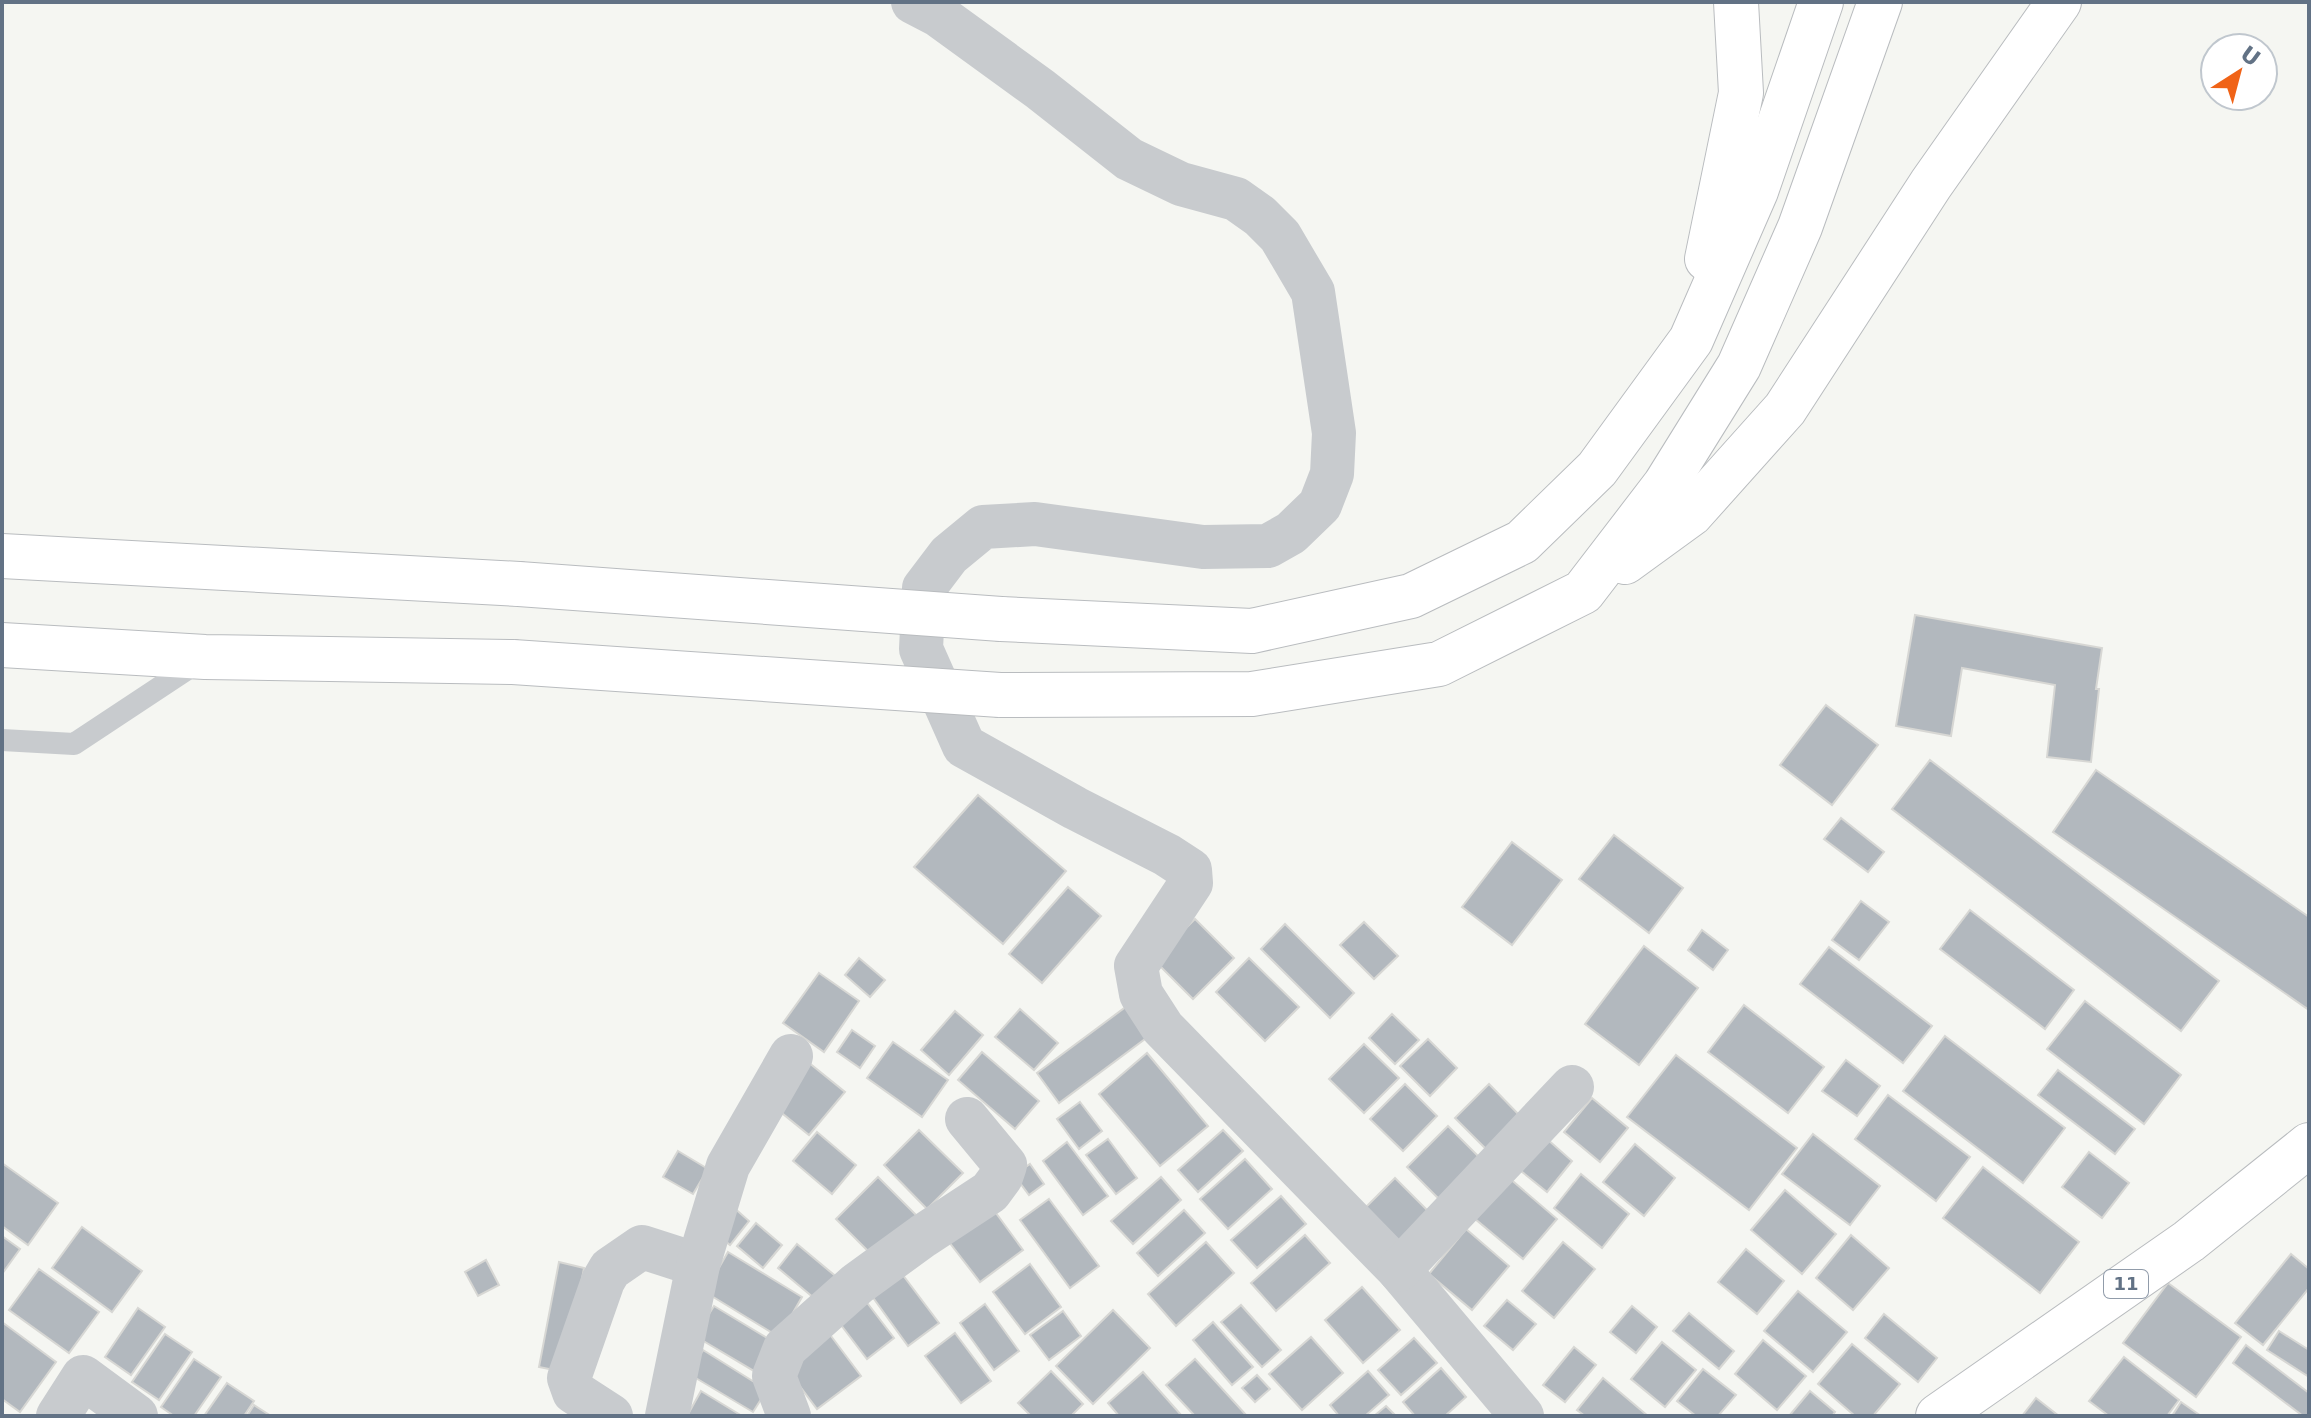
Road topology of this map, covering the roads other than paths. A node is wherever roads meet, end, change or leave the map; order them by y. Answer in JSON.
{"nodes":[{"id":1,"x":913,"y":2,"type":"edge"},
{"id":2,"x":1736,"y":2,"type":"edge"},
{"id":3,"x":1821,"y":2,"type":"edge"},
{"id":4,"x":1880,"y":2,"type":"edge"},
{"id":5,"x":2059,"y":2,"type":"edge"},
{"id":6,"x":1691,"y":340,"type":"junction"},
{"id":7,"x":2,"y":556,"type":"edge"},
{"id":8,"x":1583,"y":592,"type":"junction"},
{"id":9,"x":2,"y":645,"type":"edge"},
{"id":10,"x":205,"y":657,"type":"junction"},
{"id":11,"x":2,"y":740,"type":"edge"},
{"id":12,"x":791,"y":1056,"type":"dead end"},
{"id":13,"x":1572,"y":1087,"type":"dead end"},
{"id":14,"x":967,"y":1119,"type":"dead end"},
{"id":15,"x":2309,"y":1145,"type":"edge"},
{"id":16,"x":698,"y":1265,"type":"junction"},
{"id":17,"x":1399,"y":1270,"type":"junction"},
{"id":18,"x":58,"y":1416,"type":"edge"},
{"id":19,"x":136,"y":1416,"type":"edge"},
{"id":20,"x":611,"y":1416,"type":"edge"},
{"id":21,"x":667,"y":1416,"type":"edge"},
{"id":22,"x":789,"y":1416,"type":"edge"},
{"id":23,"x":1522,"y":1416,"type":"edge"},
{"id":24,"x":1938,"y":1416,"type":"edge"}],
"edges":[{"from":1,"to":17,"type":"street"},
{"from":2,"to":6,"type":"highway"},
{"from":3,"to":6,"type":"highway"},
{"from":4,"to":8,"type":"highway"},
{"from":5,"to":8,"type":"highway"},
{"from":6,"to":7,"type":"highway","bridge":true},
{"from":8,"to":10,"type":"highway","bridge":true},
{"from":9,"to":10,"type":"highway"},
{"from":10,"to":11,"type":"lane"},
{"from":12,"to":16,"type":"street"},
{"from":13,"to":17,"type":"street"},
{"from":14,"to":22,"type":"street"},
{"from":15,"to":24,"type":"highway","number":"11"},
{"from":16,"to":20,"type":"street"},
{"from":16,"to":21,"type":"street"},
{"from":17,"to":23,"type":"street"},
{"from":18,"to":19,"type":"street"}]}
